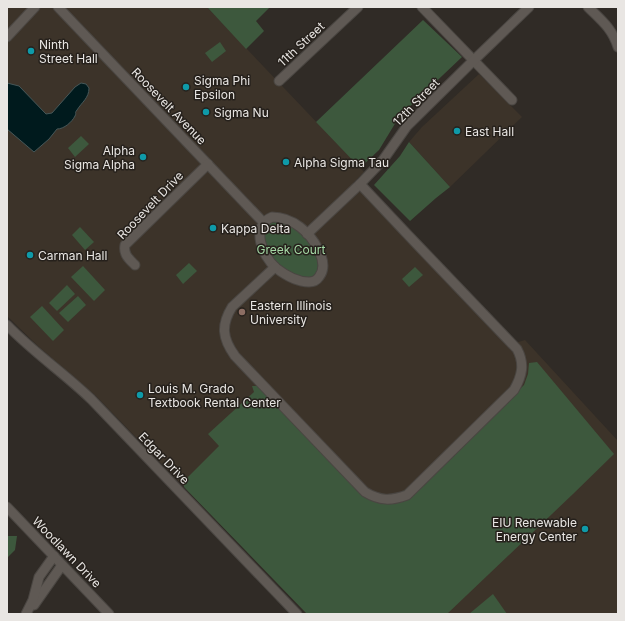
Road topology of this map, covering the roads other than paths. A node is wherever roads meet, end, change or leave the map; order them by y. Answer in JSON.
{"nodes":[{"id":1,"x":35,"y":7,"type":"edge"},
{"id":2,"x":58,"y":7,"type":"edge"},
{"id":3,"x":358,"y":7,"type":"edge"},
{"id":4,"x":422,"y":7,"type":"edge"},
{"id":5,"x":529,"y":7,"type":"edge"},
{"id":6,"x":588,"y":7,"type":"edge"},
{"id":7,"x":7,"y":37,"type":"edge"},
{"id":8,"x":618,"y":46,"type":"edge"},
{"id":9,"x":474,"y":60,"type":"junction"},
{"id":10,"x":279,"y":81,"type":"dead end"},
{"id":11,"x":512,"y":100,"type":"dead end"},
{"id":12,"x":208,"y":164,"type":"junction"},
{"id":13,"x":360,"y":184,"type":"junction"},
{"id":14,"x":264,"y":222,"type":"junction"},
{"id":15,"x":307,"y":234,"type":"junction"},
{"id":16,"x":135,"y":264,"type":"dead end"},
{"id":17,"x":275,"y":267,"type":"junction"},
{"id":18,"x":7,"y":325,"type":"edge"},
{"id":19,"x":7,"y":507,"type":"edge"},
{"id":20,"x":54,"y":556,"type":"junction"},
{"id":21,"x":62,"y":565,"type":"junction"},
{"id":22,"x":27,"y":614,"type":"edge"},
{"id":23,"x":109,"y":614,"type":"edge"},
{"id":24,"x":297,"y":614,"type":"edge"}],
"edges":[{"from":1,"to":7,"type":"street"},
{"from":2,"to":12,"type":"street","name":"Roosevelt Avenue"},
{"from":3,"to":10,"type":"street","name":"11th Street"},
{"from":4,"to":9,"type":"street"},
{"from":5,"to":9,"type":"street","name":"12th Street"},
{"from":6,"to":8,"type":"street"},
{"from":9,"to":11,"type":"street"},
{"from":9,"to":13,"type":"street","name":"12th Street"},
{"from":12,"to":14,"type":"street","name":"Roosevelt Avenue"},
{"from":12,"to":16,"type":"street","name":"Roosevelt Drive"},
{"from":13,"to":15,"type":"street","name":"12th Street"},
{"from":13,"to":17,"type":"street"},
{"from":14,"to":15,"type":"street"},
{"from":14,"to":17,"type":"street"},
{"from":15,"to":17,"type":"street"},
{"from":18,"to":24,"type":"street","name":"Edgar Drive"},
{"from":19,"to":20,"type":"street","name":"Woodlawn Drive"},
{"from":20,"to":21,"type":"street","name":"Woodlawn Drive"},
{"from":20,"to":22,"type":"street"},
{"from":21,"to":22,"type":"street"},
{"from":21,"to":23,"type":"street","name":"Woodlawn Drive"}]}
